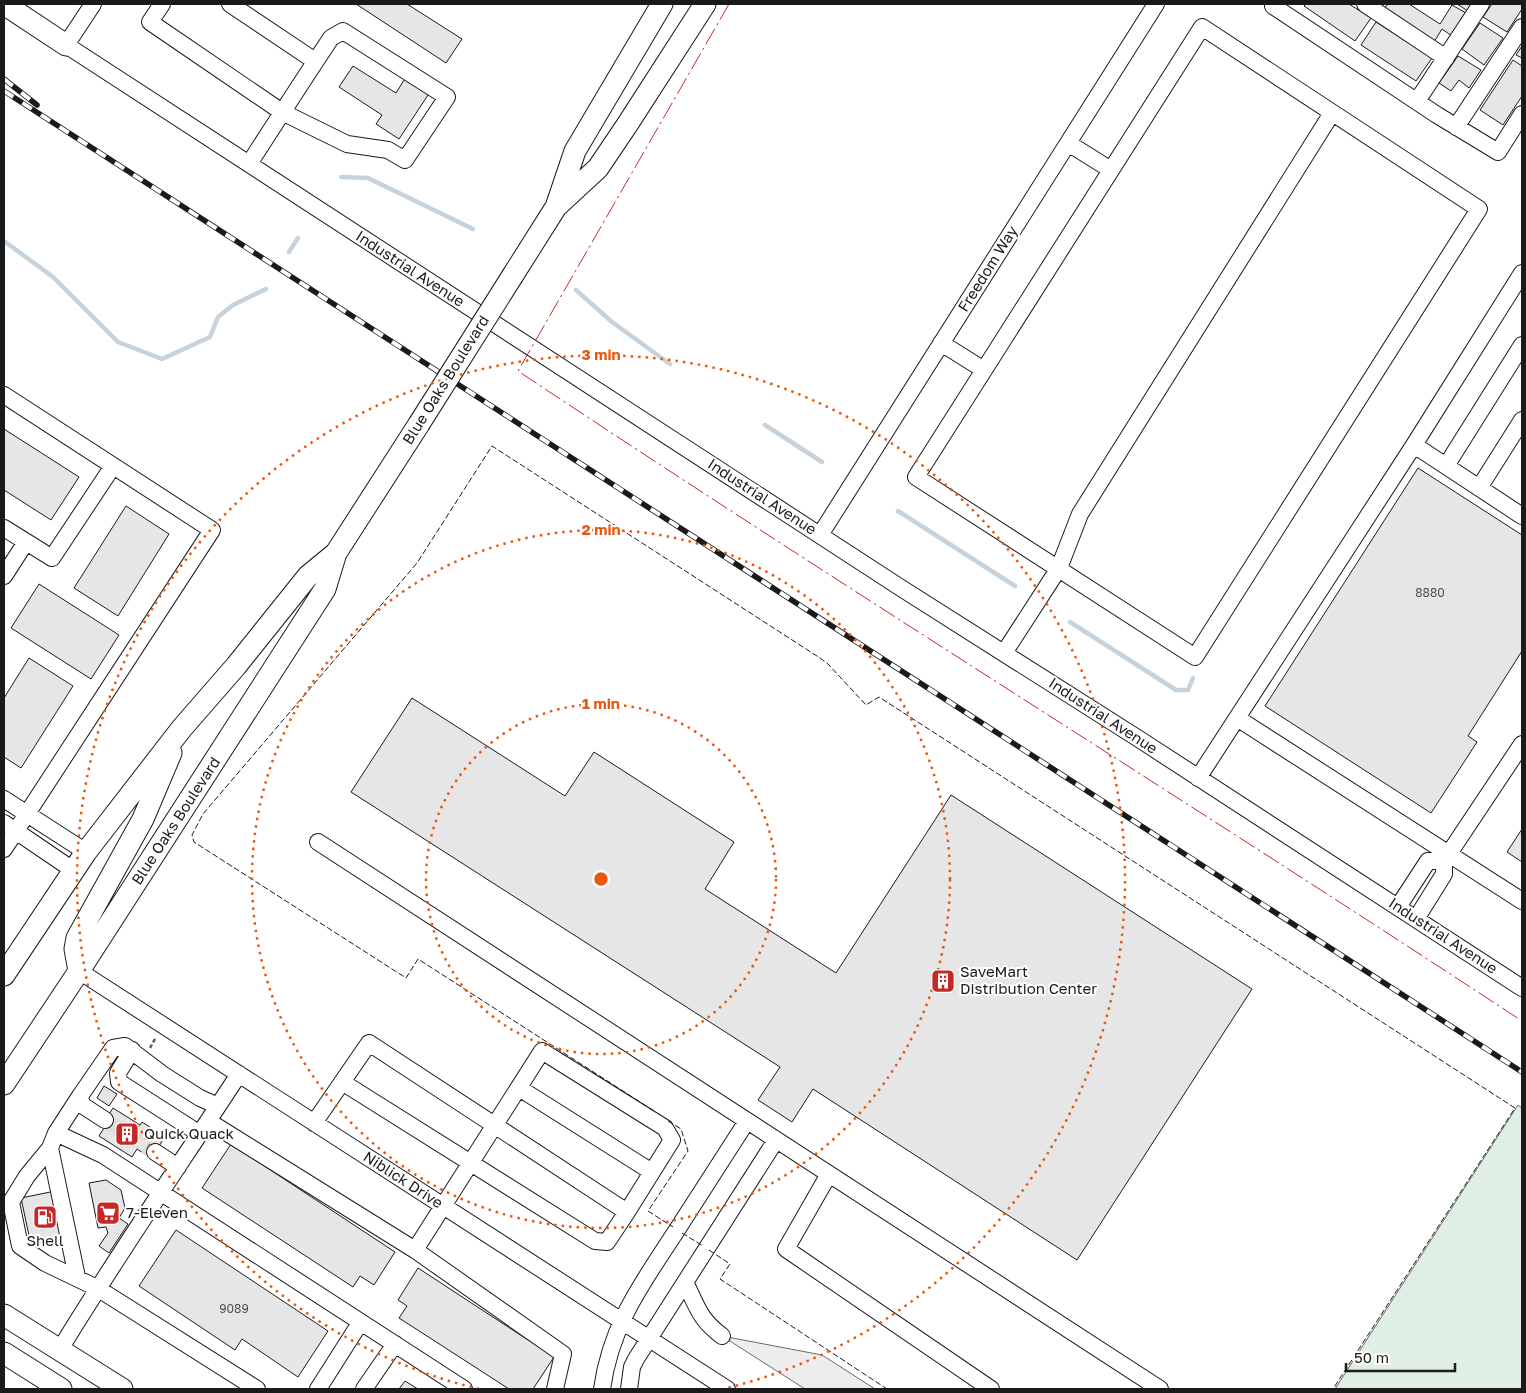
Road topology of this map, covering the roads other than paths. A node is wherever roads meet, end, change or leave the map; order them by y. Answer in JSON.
{"nodes":[{"id":1,"x":4,"y":4,"type":"edge"},
{"id":2,"x":93,"y":4,"type":"edge"},
{"id":3,"x":162,"y":4,"type":"edge"},
{"id":4,"x":230,"y":4,"type":"edge"},
{"id":5,"x":662,"y":4,"type":"edge"},
{"id":6,"x":705,"y":4,"type":"edge"},
{"id":7,"x":1156,"y":4,"type":"edge"},
{"id":8,"x":1274,"y":4,"type":"edge"},
{"id":9,"x":1365,"y":4,"type":"edge"},
{"id":10,"x":1481,"y":4,"type":"edge"},
{"id":11,"x":1522,"y":27,"type":"edge"},
{"id":12,"x":66,"y":45,"type":"junction"},
{"id":13,"x":1446,"y":58,"type":"junction"},
{"id":14,"x":316,"y":61,"type":"junction"},
{"id":15,"x":1417,"y":102,"type":"junction"},
{"id":16,"x":282,"y":112,"type":"junction"},
{"id":17,"x":1332,"y":113,"type":"junction"},
{"id":18,"x":1522,"y":114,"type":"edge"},
{"id":19,"x":1456,"y":126,"type":"junction"},
{"id":20,"x":1068,"y":143,"type":"junction"},
{"id":21,"x":249,"y":164,"type":"junction"},
{"id":22,"x":1111,"y":170,"type":"junction"},
{"id":23,"x":556,"y":207,"type":"junction"},
{"id":24,"x":1522,"y":273,"type":"edge"},
{"id":25,"x":942,"y":343,"type":"junction"},
{"id":26,"x":1522,"y":345,"type":"edge"},
{"id":27,"x":984,"y":370,"type":"junction"},
{"id":28,"x":4,"y":395,"type":"edge"},
{"id":29,"x":1522,"y":420,"type":"edge"},
{"id":30,"x":1414,"y":445,"type":"junction"},
{"id":31,"x":113,"y":466,"type":"junction"},
{"id":32,"x":1446,"y":466,"type":"junction"},
{"id":33,"x":1479,"y":488,"type":"junction"},
{"id":34,"x":1522,"y":516,"type":"edge"},
{"id":35,"x":4,"y":528,"type":"edge"},
{"id":36,"x":820,"y":535,"type":"junction"},
{"id":37,"x":26,"y":542,"type":"junction"},
{"id":38,"x":336,"y":553,"type":"junction"},
{"id":39,"x":1059,"y":568,"type":"junction"},
{"id":40,"x":4,"y":576,"type":"edge"},
{"id":41,"x":1004,"y":653,"type":"junction"},
{"id":42,"x":1237,"y":718,"type":"junction"},
{"id":43,"x":182,"y":728,"type":"junction"},
{"id":44,"x":1522,"y":744,"type":"edge"},
{"id":45,"x":1198,"y":778,"type":"junction"},
{"id":46,"x":4,"y":798,"type":"edge"},
{"id":47,"x":27,"y":814,"type":"junction"},
{"id":48,"x":10,"y":827,"type":"edge"},
{"id":49,"x":318,"y":842,"type":"dead end"},
{"id":50,"x":4,"y":849,"type":"edge"},
{"id":51,"x":86,"y":852,"type":"junction"},
{"id":52,"x":1447,"y":858,"type":"junction"},
{"id":53,"x":73,"y":870,"type":"junction"},
{"id":54,"x":1522,"y":901,"type":"edge"},
{"id":55,"x":1398,"y":907,"type":"junction"},
{"id":56,"x":1416,"y":919,"type":"junction"},
{"id":57,"x":79,"y":971,"type":"junction"},
{"id":58,"x":4,"y":975,"type":"edge"},
{"id":59,"x":1522,"y":988,"type":"edge"},
{"id":60,"x":132,"y":1050,"type":"junction"},
{"id":61,"x":239,"y":1074,"type":"junction"},
{"id":62,"x":342,"y":1082,"type":"junction"},
{"id":63,"x":4,"y":1084,"type":"edge"},
{"id":64,"x":519,"y":1088,"type":"junction"},
{"id":65,"x":80,"y":1096,"type":"junction"},
{"id":66,"x":218,"y":1106,"type":"junction"},
{"id":67,"x":105,"y":1120,"type":"tunnel mouth"},
{"id":68,"x":747,"y":1121,"type":"junction"},
{"id":69,"x":314,"y":1123,"type":"junction"},
{"id":70,"x":494,"y":1125,"type":"junction"},
{"id":71,"x":204,"y":1128,"type":"junction"},
{"id":72,"x":776,"y":1140,"type":"junction"},
{"id":73,"x":53,"y":1141,"type":"junction"},
{"id":74,"x":155,"y":1152,"type":"tunnel mouth"},
{"id":75,"x":471,"y":1162,"type":"junction"},
{"id":76,"x":178,"y":1167,"type":"junction"},
{"id":77,"x":652,"y":1172,"type":"junction"},
{"id":78,"x":829,"y":1174,"type":"junction"},
{"id":79,"x":162,"y":1193,"type":"junction"},
{"id":80,"x":442,"y":1206,"type":"junction"},
{"id":81,"x":628,"y":1212,"type":"junction"},
{"id":82,"x":415,"y":1250,"type":"junction"},
{"id":83,"x":77,"y":1277,"type":"junction"},
{"id":84,"x":685,"y":1282,"type":"junction"},
{"id":85,"x":97,"y":1288,"type":"junction"},
{"id":86,"x":4,"y":1315,"type":"edge"},
{"id":87,"x":621,"y":1322,"type":"junction"},
{"id":88,"x":360,"y":1323,"type":"junction"},
{"id":89,"x":722,"y":1336,"type":"dead end"},
{"id":90,"x":648,"y":1339,"type":"junction"},
{"id":91,"x":395,"y":1344,"type":"junction"},
{"id":92,"x":58,"y":1351,"type":"junction"},
{"id":93,"x":4,"y":1353,"type":"edge"},
{"id":94,"x":61,"y":1389,"type":"edge"},
{"id":95,"x":122,"y":1389,"type":"edge"},
{"id":96,"x":257,"y":1389,"type":"edge"},
{"id":97,"x":318,"y":1389,"type":"edge"},
{"id":98,"x":364,"y":1389,"type":"edge"},
{"id":99,"x":464,"y":1389,"type":"edge"},
{"id":100,"x":555,"y":1389,"type":"edge"},
{"id":101,"x":602,"y":1389,"type":"edge"},
{"id":102,"x":629,"y":1389,"type":"edge"},
{"id":103,"x":726,"y":1389,"type":"edge"},
{"id":104,"x":991,"y":1389,"type":"edge"},
{"id":105,"x":1160,"y":1389,"type":"edge"}],
"edges":[{"from":1,"to":12,"type":"main road","name":"Industrial Avenue"},
{"from":2,"to":12,"type":"street"},
{"from":3,"to":16,"type":"street"},
{"from":4,"to":14,"type":"street"},
{"from":5,"to":23,"type":"main road","name":"Blue Oaks Boulevard"},
{"from":6,"to":23,"type":"main road","name":"Blue Oaks Boulevard"},
{"from":7,"to":20,"type":"street","name":"Freedom Way"},
{"from":8,"to":15,"type":"street"},
{"from":9,"to":13,"type":"street"},
{"from":10,"to":13,"type":"street"},
{"from":11,"to":19,"type":"street"},
{"from":12,"to":21,"type":"street","name":"Industrial Avenue"},
{"from":13,"to":15,"type":"street"},
{"from":14,"to":16,"type":"street"},
{"from":14,"to":16,"type":"street"},
{"from":15,"to":19,"type":"street"},
{"from":16,"to":21,"type":"street"},
{"from":17,"to":22,"type":"street"},
{"from":17,"to":39,"type":"street"},
{"from":17,"to":39,"type":"street"},
{"from":18,"to":19,"type":"street"},
{"from":20,"to":22,"type":"street"},
{"from":20,"to":25,"type":"street","name":"Freedom Way"},
{"from":21,"to":36,"type":"street","name":"Industrial Avenue"},
{"from":22,"to":27,"type":"street"},
{"from":23,"to":38,"type":"main road","name":"Blue Oaks Boulevard","bridge":true},
{"from":24,"to":30,"type":"street"},
{"from":25,"to":27,"type":"street"},
{"from":25,"to":36,"type":"street","name":"Freedom Way"},
{"from":26,"to":32,"type":"street"},
{"from":27,"to":39,"type":"street"},
{"from":28,"to":31,"type":"street"},
{"from":29,"to":33,"type":"street"},
{"from":30,"to":32,"type":"street"},
{"from":30,"to":42,"type":"street"},
{"from":31,"to":37,"type":"street"},
{"from":31,"to":47,"type":"street"},
{"from":32,"to":33,"type":"street"},
{"from":33,"to":34,"type":"street"},
{"from":35,"to":37,"type":"street"},
{"from":36,"to":41,"type":"street","name":"Industrial Avenue"},
{"from":37,"to":40,"type":"street"},
{"from":38,"to":43,"type":"main road","name":"Blue Oaks Boulevard"},
{"from":38,"to":57,"type":"main road","name":"Blue Oaks Boulevard"},
{"from":39,"to":41,"type":"street"},
{"from":41,"to":45,"type":"street","name":"Industrial Avenue"},
{"from":42,"to":45,"type":"street"},
{"from":42,"to":52,"type":"street"},
{"from":43,"to":51,"type":"main road","name":"Blue Oaks Boulevard"},
{"from":43,"to":57,"type":"main road"},
{"from":44,"to":52,"type":"street"},
{"from":45,"to":55,"type":"street","name":"Industrial Avenue"},
{"from":46,"to":47,"type":"street"},
{"from":47,"to":48,"type":"street"},
{"from":47,"to":51,"type":"street"},
{"from":48,"to":50,"type":"street"},
{"from":48,"to":53,"type":"street"},
{"from":49,"to":68,"type":"street"},
{"from":51,"to":53,"type":"main road","name":"Blue Oaks Boulevard"},
{"from":52,"to":54,"type":"street"},
{"from":52,"to":55,"type":"street"},
{"from":52,"to":56,"type":"street"},
{"from":53,"to":58,"type":"main road","name":"Blue Oaks Boulevard"},
{"from":55,"to":56,"type":"street","name":"Industrial Avenue"},
{"from":56,"to":59,"type":"street","name":"Industrial Avenue"},
{"from":57,"to":61,"type":"street","name":"Niblick Drive"},
{"from":57,"to":63,"type":"main road","name":"Blue Oaks Boulevard"},
{"from":60,"to":65,"type":"street"},
{"from":60,"to":66,"type":"street"},
{"from":60,"to":71,"type":"street"},
{"from":61,"to":66,"type":"street"},
{"from":61,"to":69,"type":"street","name":"Niblick Drive"},
{"from":62,"to":69,"type":"street"},
{"from":62,"to":70,"type":"street"},
{"from":62,"to":75,"type":"street"},
{"from":64,"to":70,"type":"street"},
{"from":64,"to":77,"type":"street"},
{"from":64,"to":77,"type":"street"},
{"from":65,"to":67,"type":"street"},
{"from":65,"to":73,"type":"street"},
{"from":66,"to":71,"type":"street"},
{"from":68,"to":72,"type":"street"},
{"from":68,"to":87,"type":"street"},
{"from":69,"to":80,"type":"street","name":"Niblick Drive"},
{"from":70,"to":75,"type":"street"},
{"from":70,"to":81,"type":"street"},
{"from":71,"to":76,"type":"street"},
{"from":71,"to":82,"type":"street"},
{"from":72,"to":78,"type":"street"},
{"from":72,"to":84,"type":"street"},
{"from":73,"to":79,"type":"street"},
{"from":73,"to":83,"type":"street"},
{"from":73,"to":83,"type":"street"},
{"from":74,"to":76,"type":"street"},
{"from":75,"to":80,"type":"street"},
{"from":75,"to":81,"type":"street"},
{"from":76,"to":79,"type":"street"},
{"from":77,"to":81,"type":"street"},
{"from":78,"to":104,"type":"street"},
{"from":78,"to":105,"type":"street"},
{"from":79,"to":85,"type":"street"},
{"from":79,"to":88,"type":"street"},
{"from":80,"to":82,"type":"street"},
{"from":80,"to":87,"type":"street","name":"Niblick Drive"},
{"from":82,"to":100,"type":"street"},
{"from":83,"to":85,"type":"street"},
{"from":84,"to":89,"type":"street"},
{"from":84,"to":90,"type":"street"},
{"from":85,"to":92,"type":"street"},
{"from":85,"to":96,"type":"street"},
{"from":86,"to":92,"type":"main road"},
{"from":87,"to":90,"type":"street","name":"Niblick Drive"},
{"from":87,"to":101,"type":"street"},
{"from":88,"to":91,"type":"street"},
{"from":88,"to":97,"type":"street"},
{"from":90,"to":102,"type":"street"},
{"from":90,"to":103,"type":"street","name":"Niblick Drive"},
{"from":91,"to":98,"type":"street"},
{"from":91,"to":99,"type":"street"},
{"from":92,"to":95,"type":"main road"},
{"from":93,"to":94,"type":"main road"}]}
